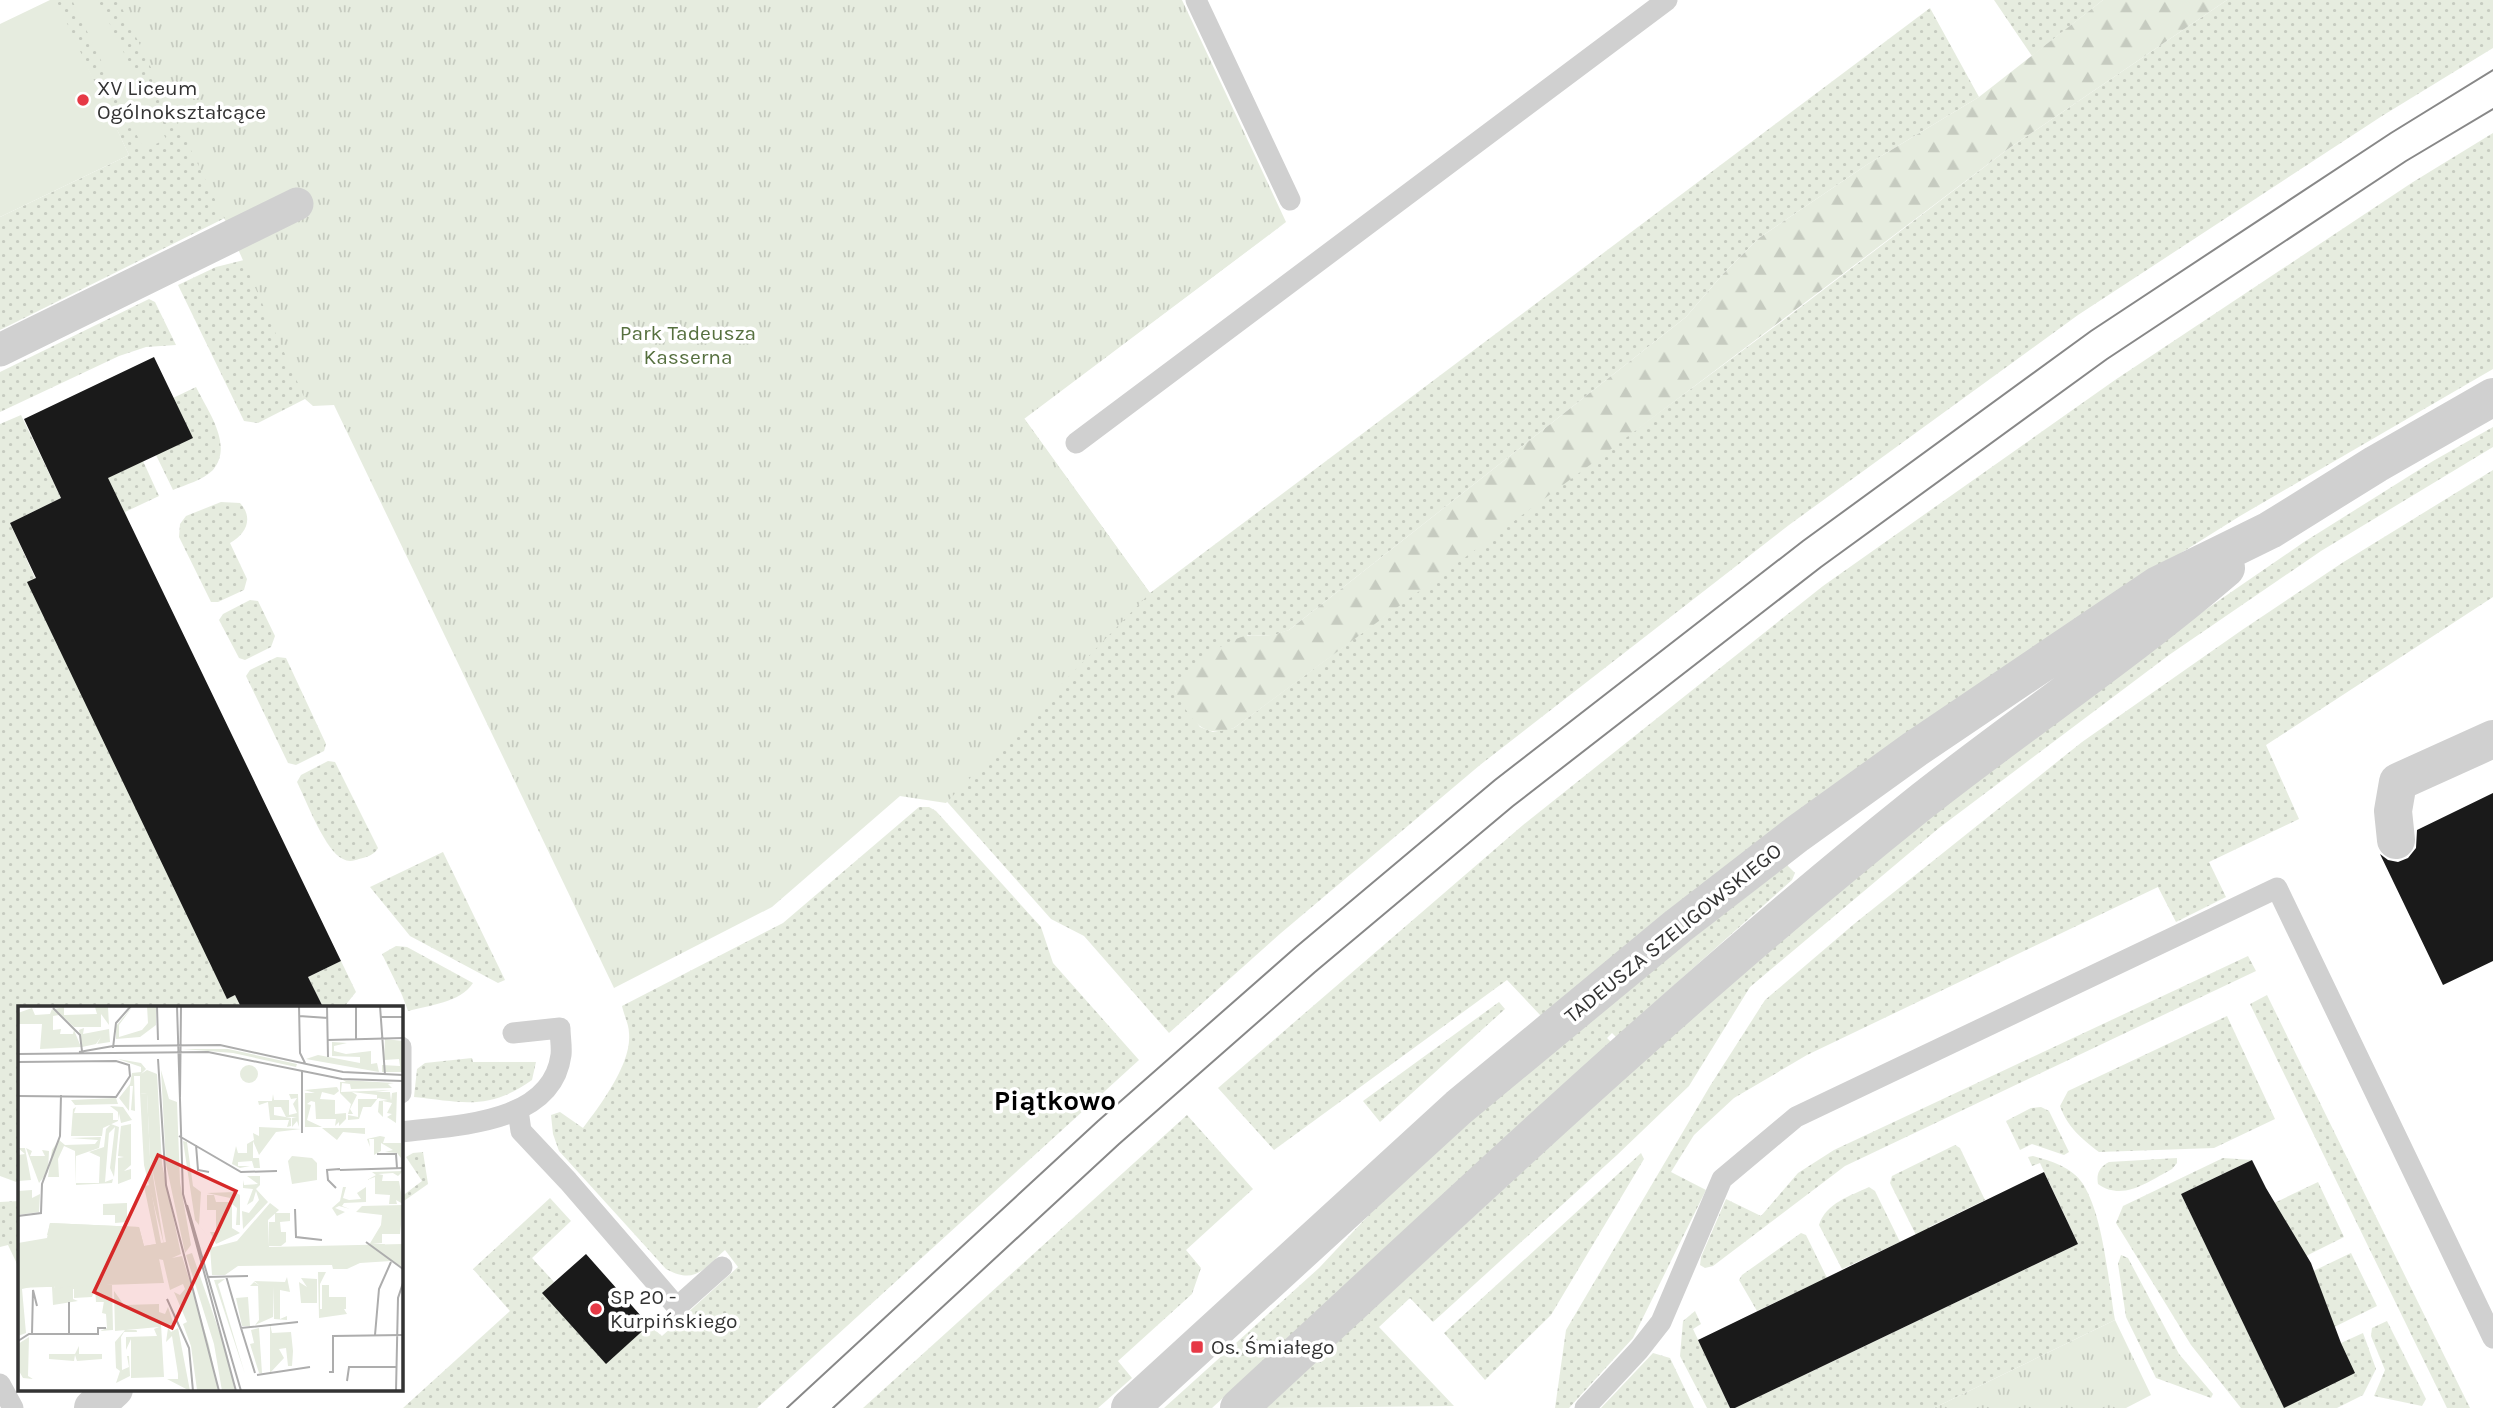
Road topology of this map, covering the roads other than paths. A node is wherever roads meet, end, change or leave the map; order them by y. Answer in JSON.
{"nodes":[{"id":1,"x":1196,"y":0,"type":"edge"},
{"id":2,"x":1667,"y":0,"type":"edge"},
{"id":3,"x":1290,"y":200,"type":"dead end"},
{"id":4,"x":297,"y":204,"type":"dead end"},
{"id":5,"x":0,"y":350,"type":"edge"},
{"id":6,"x":2493,"y":397,"type":"edge"},
{"id":7,"x":1076,"y":443,"type":"dead end"},
{"id":8,"x":2270,"y":530,"type":"junction"},
{"id":9,"x":2493,"y":739,"type":"edge"},
{"id":10,"x":2396,"y":839,"type":"dead end"},
{"id":11,"x":513,"y":1033,"type":"dead end"},
{"id":12,"x":519,"y":1110,"type":"junction"},
{"id":13,"x":402,"y":1132,"type":"edge"},
{"id":14,"x":722,"y":1267,"type":"dead end"},
{"id":15,"x":2493,"y":1338,"type":"edge"},
{"id":16,"x":0,"y":1384,"type":"edge"},
{"id":17,"x":113,"y":1390,"type":"edge"},
{"id":18,"x":13,"y":1408,"type":"edge"},
{"id":19,"x":93,"y":1408,"type":"edge"},
{"id":20,"x":1130,"y":1408,"type":"edge"},
{"id":21,"x":1239,"y":1408,"type":"edge"},
{"id":22,"x":1585,"y":1408,"type":"edge"}],
"edges":[{"from":1,"to":3,"type":"lane"},
{"from":2,"to":7,"type":"lane"},
{"from":4,"to":5,"type":"street"},
{"from":6,"to":8,"type":"street","name":"TADEUSZA SZELIGOWSKIEGO"},
{"from":8,"to":20,"type":"street","name":"TADEUSZA SZELIGOWSKIEGO"},
{"from":8,"to":21,"type":"street","name":"TADEUSZA SZELIGOWSKIEGO"},
{"from":9,"to":10,"type":"street"},
{"from":11,"to":12,"type":"lane"},
{"from":12,"to":13,"type":"lane"},
{"from":12,"to":14,"type":"lane"},
{"from":15,"to":22,"type":"lane"},
{"from":16,"to":18,"type":"lane"},
{"from":17,"to":19,"type":"street"}]}
